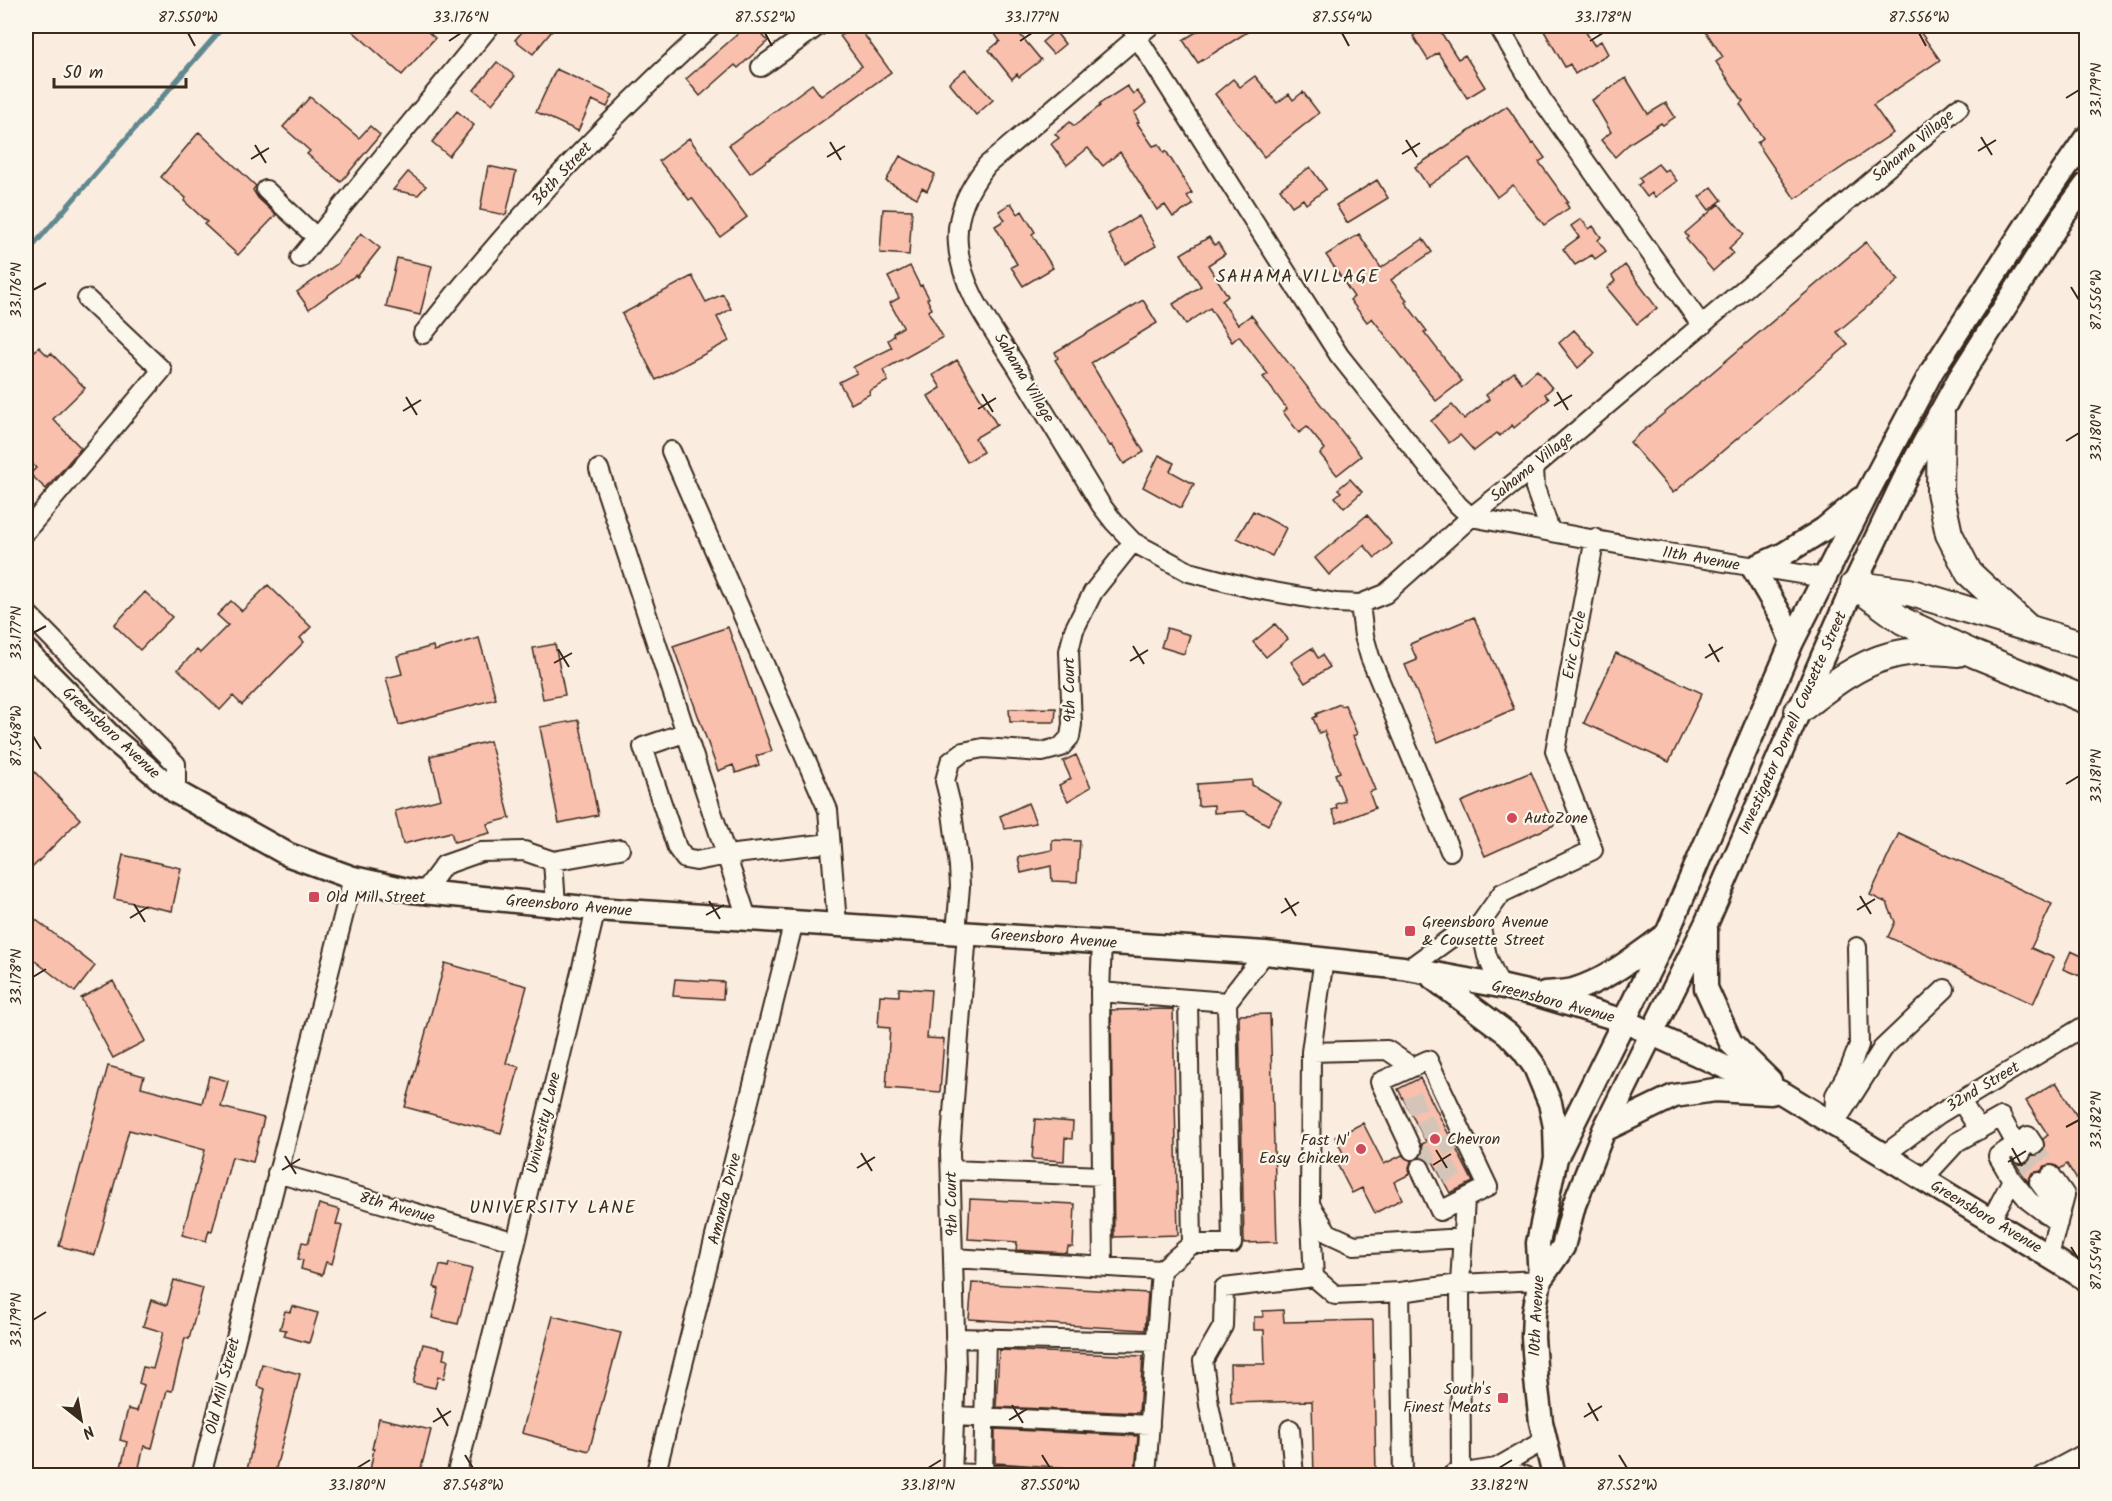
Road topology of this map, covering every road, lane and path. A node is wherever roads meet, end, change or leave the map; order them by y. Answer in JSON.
{"nodes":[{"id":1,"x":490,"y":26,"type":"edge"},
{"id":2,"x":711,"y":26,"type":"edge"},
{"id":3,"x":818,"y":26,"type":"edge"},
{"id":4,"x":1498,"y":26,"type":"edge"},
{"id":5,"x":1139,"y":29,"type":"edge"},
{"id":6,"x":761,"y":67,"type":"dead end"},
{"id":7,"x":1959,"y":107,"type":"dead end"},
{"id":8,"x":2086,"y":138,"type":"edge"},
{"id":9,"x":2086,"y":185,"type":"edge"},
{"id":10,"x":266,"y":190,"type":"dead end"},
{"id":11,"x":317,"y":238,"type":"junction"},
{"id":12,"x":300,"y":258,"type":"dead end"},
{"id":13,"x":87,"y":299,"type":"dead end"},
{"id":14,"x":1702,"y":326,"type":"junction"},
{"id":15,"x":423,"y":334,"type":"dead end"},
{"id":16,"x":1941,"y":415,"type":"junction"},
{"id":17,"x":670,"y":452,"type":"dead end"},
{"id":18,"x":1534,"y":467,"type":"junction"},
{"id":19,"x":599,"y":470,"type":"dead end"},
{"id":20,"x":1868,"y":492,"type":"junction"},
{"id":21,"x":1472,"y":517,"type":"junction"},
{"id":22,"x":1550,"y":530,"type":"junction"},
{"id":23,"x":26,"y":531,"type":"edge"},
{"id":24,"x":1595,"y":538,"type":"junction"},
{"id":25,"x":1133,"y":542,"type":"junction"},
{"id":26,"x":1753,"y":568,"type":"junction"},
{"id":27,"x":1825,"y":578,"type":"junction"},
{"id":28,"x":1854,"y":585,"type":"junction"},
{"id":29,"x":1360,"y":604,"type":"junction"},
{"id":30,"x":26,"y":612,"type":"edge"},
{"id":31,"x":2027,"y":627,"type":"junction"},
{"id":32,"x":1792,"y":642,"type":"junction"},
{"id":33,"x":2086,"y":645,"type":"edge"},
{"id":34,"x":26,"y":651,"type":"edge"},
{"id":35,"x":1974,"y":654,"type":"junction"},
{"id":36,"x":2086,"y":700,"type":"edge"},
{"id":37,"x":1798,"y":711,"type":"junction"},
{"id":38,"x":687,"y":732,"type":"junction"},
{"id":39,"x":176,"y":792,"type":"junction"},
{"id":40,"x":830,"y":843,"type":"junction"},
{"id":41,"x":620,"y":849,"type":"dead end"},
{"id":42,"x":1450,"y":851,"type":"dead end"},
{"id":43,"x":727,"y":855,"type":"junction"},
{"id":44,"x":553,"y":861,"type":"junction"},
{"id":45,"x":353,"y":878,"type":"junction"},
{"id":46,"x":424,"y":892,"type":"junction"},
{"id":47,"x":556,"y":905,"type":"junction"},
{"id":48,"x":596,"y":909,"type":"junction"},
{"id":49,"x":747,"y":918,"type":"junction"},
{"id":50,"x":794,"y":921,"type":"junction"},
{"id":51,"x":837,"y":924,"type":"junction"},
{"id":52,"x":1480,"y":924,"type":"junction"},
{"id":53,"x":1706,"y":924,"type":"junction"},
{"id":54,"x":961,"y":933,"type":"junction"},
{"id":55,"x":1666,"y":936,"type":"junction"},
{"id":56,"x":1102,"y":942,"type":"junction"},
{"id":57,"x":1857,"y":947,"type":"dead end"},
{"id":58,"x":1265,"y":953,"type":"junction"},
{"id":59,"x":1324,"y":958,"type":"junction"},
{"id":60,"x":1418,"y":971,"type":"junction"},
{"id":61,"x":1500,"y":986,"type":"junction"},
{"id":62,"x":1945,"y":989,"type":"dead end"},
{"id":63,"x":1100,"y":992,"type":"junction"},
{"id":64,"x":1535,"y":994,"type":"junction"},
{"id":65,"x":1188,"y":999,"type":"junction"},
{"id":66,"x":1227,"y":1002,"type":"junction"},
{"id":67,"x":1623,"y":1021,"type":"junction"},
{"id":68,"x":2086,"y":1025,"type":"edge"},
{"id":69,"x":1653,"y":1033,"type":"junction"},
{"id":70,"x":1311,"y":1052,"type":"junction"},
{"id":71,"x":1412,"y":1067,"type":"junction"},
{"id":72,"x":1784,"y":1094,"type":"junction"},
{"id":73,"x":1961,"y":1101,"type":"junction"},
{"id":74,"x":1834,"y":1125,"type":"junction"},
{"id":75,"x":1604,"y":1130,"type":"junction"},
{"id":76,"x":1979,"y":1130,"type":"junction"},
{"id":77,"x":1412,"y":1139,"type":"dead end"},
{"id":78,"x":1884,"y":1155,"type":"junction"},
{"id":79,"x":1557,"y":1158,"type":"junction"},
{"id":80,"x":951,"y":1170,"type":"junction"},
{"id":81,"x":277,"y":1173,"type":"junction"},
{"id":82,"x":1102,"y":1176,"type":"junction"},
{"id":83,"x":1430,"y":1176,"type":"dead end"},
{"id":84,"x":1923,"y":1179,"type":"junction"},
{"id":85,"x":2045,"y":1179,"type":"tunnel mouth"},
{"id":86,"x":2012,"y":1180,"type":"junction"},
{"id":87,"x":1465,"y":1199,"type":"junction"},
{"id":88,"x":1310,"y":1205,"type":"junction"},
{"id":89,"x":2060,"y":1218,"type":"junction"},
{"id":90,"x":1991,"y":1220,"type":"junction"},
{"id":91,"x":1463,"y":1238,"type":"junction"},
{"id":92,"x":516,"y":1242,"type":"junction"},
{"id":93,"x":1192,"y":1244,"type":"junction"},
{"id":94,"x":2049,"y":1256,"type":"junction"},
{"id":95,"x":953,"y":1257,"type":"junction"},
{"id":96,"x":1103,"y":1266,"type":"junction"},
{"id":97,"x":1161,"y":1270,"type":"junction"},
{"id":98,"x":1314,"y":1277,"type":"junction"},
{"id":99,"x":2086,"y":1279,"type":"edge"},
{"id":100,"x":1540,"y":1280,"type":"junction"},
{"id":101,"x":1460,"y":1284,"type":"junction"},
{"id":102,"x":1400,"y":1292,"type":"junction"},
{"id":103,"x":955,"y":1338,"type":"junction"},
{"id":104,"x":986,"y":1338,"type":"junction"},
{"id":105,"x":1156,"y":1341,"type":"junction"},
{"id":106,"x":954,"y":1416,"type":"junction"},
{"id":107,"x":984,"y":1416,"type":"junction"},
{"id":108,"x":1150,"y":1425,"type":"junction"},
{"id":109,"x":1290,"y":1429,"type":"dead end"},
{"id":110,"x":1545,"y":1440,"type":"junction"},
{"id":111,"x":2086,"y":1453,"type":"edge"},
{"id":112,"x":1496,"y":1468,"type":"junction"},
{"id":113,"x":952,"y":1474,"type":"edge"},
{"id":114,"x":983,"y":1474,"type":"edge"},
{"id":115,"x":1456,"y":1474,"type":"edge"},
{"id":116,"x":201,"y":1476,"type":"edge"},
{"id":117,"x":456,"y":1476,"type":"edge"},
{"id":118,"x":655,"y":1476,"type":"edge"},
{"id":119,"x":1026,"y":1476,"type":"edge"},
{"id":120,"x":1146,"y":1476,"type":"edge"},
{"id":121,"x":1224,"y":1476,"type":"edge"},
{"id":122,"x":1294,"y":1476,"type":"edge"},
{"id":123,"x":1403,"y":1476,"type":"edge"},
{"id":124,"x":1525,"y":1476,"type":"edge"},
{"id":125,"x":1554,"y":1476,"type":"edge"},
{"id":126,"x":2043,"y":1476,"type":"edge"}],
"edges":[{"from":1,"to":11,"type":"street"},
{"from":2,"to":15,"type":"street","name":"36th Street"},
{"from":3,"to":6,"type":"street"},
{"from":4,"to":14,"type":"street"},
{"from":5,"to":21,"type":"street","name":"Sahama Village"},
{"from":5,"to":25,"type":"street","name":"Sahama Village"},
{"from":7,"to":14,"type":"street","name":"Sahama Village"},
{"from":8,"to":20,"type":"main road","name":"Investigator Dornell Cousette Street"},
{"from":9,"to":16,"type":"main road","name":"Investigator Dornell Cousette Street"},
{"from":10,"to":11,"type":"street"},
{"from":11,"to":12,"type":"street"},
{"from":13,"to":23,"type":"street"},
{"from":14,"to":18,"type":"street","name":"Sahama Village"},
{"from":16,"to":28,"type":"main road","name":"Investigator Dornell Cousette Street"},
{"from":16,"to":31,"type":"highway"},
{"from":17,"to":40,"type":"street"},
{"from":18,"to":21,"type":"street","name":"Sahama Village"},
{"from":18,"to":22,"type":"street"},
{"from":19,"to":38,"type":"street"},
{"from":20,"to":26,"type":"main road"},
{"from":20,"to":27,"type":"main road","name":"Investigator Dornell Cousette Street"},
{"from":21,"to":22,"type":"street","name":"11th Avenue"},
{"from":21,"to":29,"type":"street","name":"Sahama Village"},
{"from":22,"to":24,"type":"street","name":"11th Avenue"},
{"from":24,"to":26,"type":"street","name":"11th Avenue"},
{"from":24,"to":52,"type":"street","name":"Eric Circle"},
{"from":25,"to":29,"type":"street","name":"Sahama Village"},
{"from":25,"to":54,"type":"street","name":"9th Court"},
{"from":26,"to":27,"type":"street","name":"11th Avenue"},
{"from":26,"to":32,"type":"main road"},
{"from":27,"to":28,"type":"main road","name":"11th Avenue"},
{"from":27,"to":32,"type":"main road","name":"Investigator Dornell Cousette Street"},
{"from":28,"to":31,"type":"highway"},
{"from":28,"to":35,"type":"highway"},
{"from":28,"to":37,"type":"main road","name":"Investigator Dornell Cousette Street"},
{"from":29,"to":42,"type":"street"},
{"from":30,"to":39,"type":"street"},
{"from":31,"to":33,"type":"highway"},
{"from":32,"to":55,"type":"main road","name":"Investigator Dornell Cousette Street"},
{"from":34,"to":39,"type":"main road","name":"Greensboro Avenue"},
{"from":35,"to":36,"type":"highway"},
{"from":35,"to":37,"type":"highway"},
{"from":37,"to":53,"type":"main road","name":"Investigator Dornell Cousette Street"},
{"from":38,"to":43,"type":"street"},
{"from":38,"to":43,"type":"street"},
{"from":39,"to":45,"type":"main road","name":"Greensboro Avenue"},
{"from":40,"to":43,"type":"street"},
{"from":40,"to":51,"type":"street"},
{"from":41,"to":44,"type":"street"},
{"from":43,"to":49,"type":"street"},
{"from":44,"to":46,"type":"street"},
{"from":44,"to":47,"type":"street"},
{"from":45,"to":46,"type":"main road","name":"Greensboro Avenue"},
{"from":45,"to":81,"type":"street","name":"Old Mill Street"},
{"from":46,"to":47,"type":"main road","name":"Greensboro Avenue"},
{"from":47,"to":48,"type":"main road","name":"Greensboro Avenue"},
{"from":48,"to":49,"type":"main road","name":"Greensboro Avenue"},
{"from":48,"to":92,"type":"street","name":"University Lane"},
{"from":49,"to":50,"type":"main road","name":"Greensboro Avenue"},
{"from":50,"to":51,"type":"main road","name":"Greensboro Avenue"},
{"from":50,"to":118,"type":"street","name":"Amanda Drive"},
{"from":51,"to":54,"type":"main road","name":"Greensboro Avenue"},
{"from":52,"to":60,"type":"street"},
{"from":52,"to":61,"type":"street"},
{"from":53,"to":69,"type":"main road","name":"Investigator Dornell Cousette Street"},
{"from":53,"to":72,"type":"main road"},
{"from":54,"to":56,"type":"main road","name":"Greensboro Avenue"},
{"from":54,"to":80,"type":"street","name":"9th Court"},
{"from":55,"to":64,"type":"main road"},
{"from":55,"to":67,"type":"main road","name":"Investigator Dornell Cousette Street"},
{"from":56,"to":58,"type":"main road","name":"Greensboro Avenue"},
{"from":56,"to":63,"type":"street"},
{"from":57,"to":74,"type":"street"},
{"from":58,"to":59,"type":"main road","name":"Greensboro Avenue"},
{"from":58,"to":66,"type":"street"},
{"from":59,"to":60,"type":"main road","name":"Greensboro Avenue"},
{"from":59,"to":70,"type":"street"},
{"from":60,"to":61,"type":"main road","name":"Greensboro Avenue"},
{"from":60,"to":79,"type":"main road"},
{"from":61,"to":64,"type":"main road","name":"Greensboro Avenue"},
{"from":62,"to":74,"type":"street"},
{"from":63,"to":65,"type":"street"},
{"from":63,"to":82,"type":"street"},
{"from":64,"to":67,"type":"main road","name":"Greensboro Avenue"},
{"from":65,"to":66,"type":"street"},
{"from":65,"to":93,"type":"street"},
{"from":66,"to":93,"type":"street"},
{"from":67,"to":69,"type":"main road","name":"Greensboro Avenue"},
{"from":67,"to":79,"type":"main road","name":"Investigator Dornell Cousette Street"},
{"from":68,"to":73,"type":"street","name":"32nd Street"},
{"from":69,"to":72,"type":"main road","name":"Greensboro Avenue"},
{"from":69,"to":75,"type":"main road","name":"Investigator Dornell Cousette Street"},
{"from":70,"to":71,"type":"street"},
{"from":70,"to":88,"type":"street"},
{"from":71,"to":77,"type":"street"},
{"from":71,"to":87,"type":"street"},
{"from":72,"to":74,"type":"main road","name":"Greensboro Avenue"},
{"from":72,"to":75,"type":"main road"},
{"from":73,"to":76,"type":"street"},
{"from":73,"to":78,"type":"street","name":"32nd Street"},
{"from":74,"to":78,"type":"main road","name":"Greensboro Avenue"},
{"from":75,"to":100,"type":"main road","name":"Investigator Dornell Cousette Street"},
{"from":76,"to":84,"type":"street"},
{"from":76,"to":86,"type":"street"},
{"from":78,"to":84,"type":"main road","name":"Greensboro Avenue"},
{"from":79,"to":100,"type":"main road","name":"10th Avenue"},
{"from":80,"to":82,"type":"street"},
{"from":80,"to":95,"type":"street","name":"9th Court"},
{"from":81,"to":92,"type":"street","name":"8th Avenue"},
{"from":81,"to":116,"type":"street","name":"Old Mill Street"},
{"from":82,"to":96,"type":"street"},
{"from":83,"to":87,"type":"street"},
{"from":84,"to":90,"type":"main road","name":"Greensboro Avenue"},
{"from":85,"to":89,"type":"street"},
{"from":86,"to":89,"type":"street"},
{"from":86,"to":90,"type":"street"},
{"from":87,"to":91,"type":"street"},
{"from":88,"to":91,"type":"street"},
{"from":88,"to":98,"type":"street"},
{"from":89,"to":94,"type":"street"},
{"from":90,"to":94,"type":"main road","name":"Greensboro Avenue"},
{"from":91,"to":101,"type":"street"},
{"from":92,"to":117,"type":"street","name":"University Lane"},
{"from":93,"to":97,"type":"street"},
{"from":94,"to":99,"type":"main road","name":"Greensboro Avenue"},
{"from":95,"to":96,"type":"street"},
{"from":95,"to":103,"type":"street","name":"9th Court"},
{"from":96,"to":97,"type":"street"},
{"from":97,"to":105,"type":"street"},
{"from":98,"to":102,"type":"street"},
{"from":98,"to":121,"type":"street"},
{"from":100,"to":101,"type":"street"},
{"from":100,"to":110,"type":"main road","name":"10th Avenue"},
{"from":101,"to":102,"type":"street"},
{"from":101,"to":115,"type":"street"},
{"from":102,"to":123,"type":"street"},
{"from":103,"to":104,"type":"street"},
{"from":103,"to":106,"type":"street","name":"9th Court"},
{"from":104,"to":105,"type":"street"},
{"from":104,"to":107,"type":"street"},
{"from":105,"to":108,"type":"street"},
{"from":106,"to":107,"type":"street"},
{"from":106,"to":113,"type":"street","name":"9th Court"},
{"from":107,"to":108,"type":"street"},
{"from":107,"to":114,"type":"street"},
{"from":108,"to":120,"type":"street"},
{"from":109,"to":122,"type":"street"},
{"from":110,"to":112,"type":"street"},
{"from":110,"to":125,"type":"main road","name":"10th Avenue"},
{"from":111,"to":126,"type":"street"},
{"from":112,"to":115,"type":"street"},
{"from":112,"to":124,"type":"street"},
{"from":113,"to":114,"type":"street"},
{"from":114,"to":119,"type":"street"}]}
